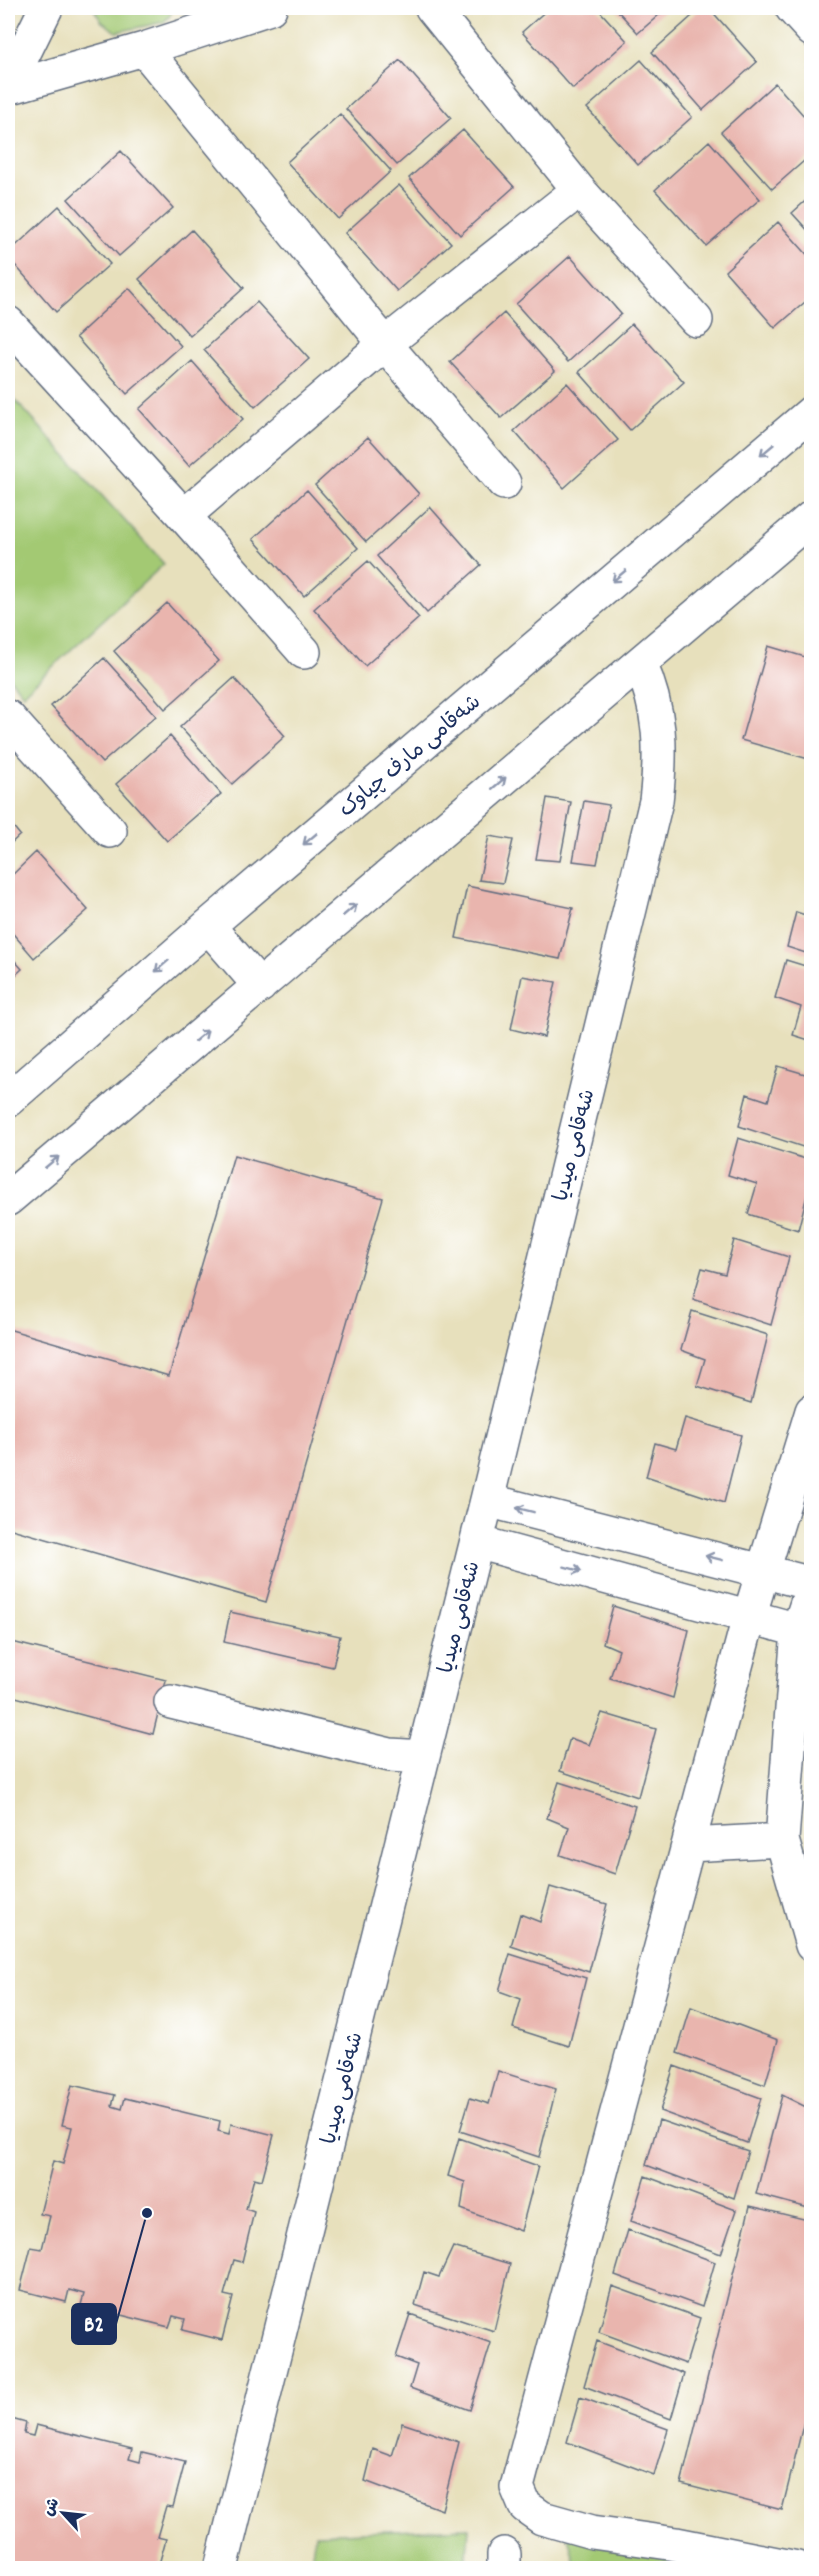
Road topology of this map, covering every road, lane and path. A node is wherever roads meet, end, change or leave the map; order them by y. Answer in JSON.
{"nodes":[{"id":1,"x":46,"y":8,"type":"edge"},
{"id":2,"x":270,"y":8,"type":"edge"},
{"id":3,"x":432,"y":8,"type":"edge"},
{"id":4,"x":792,"y":8,"type":"edge"},
{"id":5,"x":812,"y":30,"type":"edge"},
{"id":6,"x":144,"y":49,"type":"junction"},
{"id":7,"x":8,"y":71,"type":"edge"},
{"id":8,"x":8,"y":88,"type":"edge"},
{"id":9,"x":579,"y":190,"type":"junction"},
{"id":10,"x":696,"y":320,"type":"dead end"},
{"id":11,"x":8,"y":323,"type":"edge"},
{"id":12,"x":385,"y":344,"type":"junction"},
{"id":13,"x":812,"y":412,"type":"edge"},
{"id":14,"x":504,"y":483,"type":"dead end"},
{"id":15,"x":184,"y":516,"type":"junction"},
{"id":16,"x":812,"y":517,"type":"edge"},
{"id":17,"x":304,"y":652,"type":"dead end"},
{"id":18,"x":640,"y":663,"type":"junction"},
{"id":19,"x":8,"y":717,"type":"edge"},
{"id":20,"x":110,"y":831,"type":"dead end"},
{"id":21,"x":208,"y":926,"type":"junction"},
{"id":22,"x":260,"y":986,"type":"junction"},
{"id":23,"x":8,"y":1100,"type":"edge"},
{"id":24,"x":8,"y":1199,"type":"edge"},
{"id":25,"x":812,"y":1411,"type":"edge"},
{"id":26,"x":487,"y":1500,"type":"junction"},
{"id":27,"x":477,"y":1542,"type":"junction"},
{"id":28,"x":762,"y":1571,"type":"junction"},
{"id":29,"x":812,"y":1586,"type":"edge"},
{"id":30,"x":749,"y":1617,"type":"junction"},
{"id":31,"x":798,"y":1630,"type":"junction"},
{"id":32,"x":171,"y":1702,"type":"dead end"},
{"id":33,"x":423,"y":1757,"type":"junction"},
{"id":34,"x":782,"y":1840,"type":"junction"},
{"id":35,"x":689,"y":1845,"type":"junction"},
{"id":36,"x":812,"y":1945,"type":"edge"},
{"id":37,"x":812,"y":2553,"type":"edge"},
{"id":38,"x":221,"y":2568,"type":"edge"},
{"id":39,"x":797,"y":2568,"type":"edge"},
{"id":40,"x":807,"y":2568,"type":"edge"}],
"edges":[{"from":1,"to":7,"type":"street"},
{"from":2,"to":6,"type":"street"},
{"from":3,"to":9,"type":"street"},
{"from":4,"to":5,"type":"street"},
{"from":6,"to":8,"type":"street"},
{"from":6,"to":12,"type":"street"},
{"from":9,"to":10,"type":"street"},
{"from":9,"to":12,"type":"street"},
{"from":11,"to":15,"type":"street"},
{"from":12,"to":14,"type":"street"},
{"from":12,"to":15,"type":"street"},
{"from":13,"to":21,"type":"street","name":"شەقامی مارف چیاوک","one_way":true},
{"from":15,"to":17,"type":"street"},
{"from":16,"to":18,"type":"street"},
{"from":22,"to":18,"type":"street","one_way":true},
{"from":18,"to":26,"type":"street","name":"شەقامی میدیا"},
{"from":19,"to":20,"type":"street"},
{"from":21,"to":22,"type":"street"},
{"from":21,"to":23,"type":"street","name":"شەقامی مارف چیاوک","one_way":true},
{"from":24,"to":22,"type":"street","one_way":true},
{"from":25,"to":28,"type":"street"},
{"from":26,"to":27,"type":"street","name":"شەقامی میدیا"},
{"from":28,"to":26,"type":"street","one_way":true},
{"from":27,"to":30,"type":"street","one_way":true},
{"from":27,"to":33,"type":"street","name":"شەقامی میدیا"},
{"from":28,"to":29,"type":"street"},
{"from":28,"to":30,"type":"street"},
{"from":29,"to":31,"type":"street"},
{"from":30,"to":31,"type":"street"},
{"from":30,"to":35,"type":"street"},
{"from":31,"to":34,"type":"street"},
{"from":32,"to":33,"type":"street"},
{"from":33,"to":38,"type":"street","name":"شەقامی میدیا"},
{"from":34,"to":35,"type":"street"},
{"from":34,"to":36,"type":"street"},
{"from":35,"to":39,"type":"street"},
{"from":37,"to":40,"type":"street"}]}
